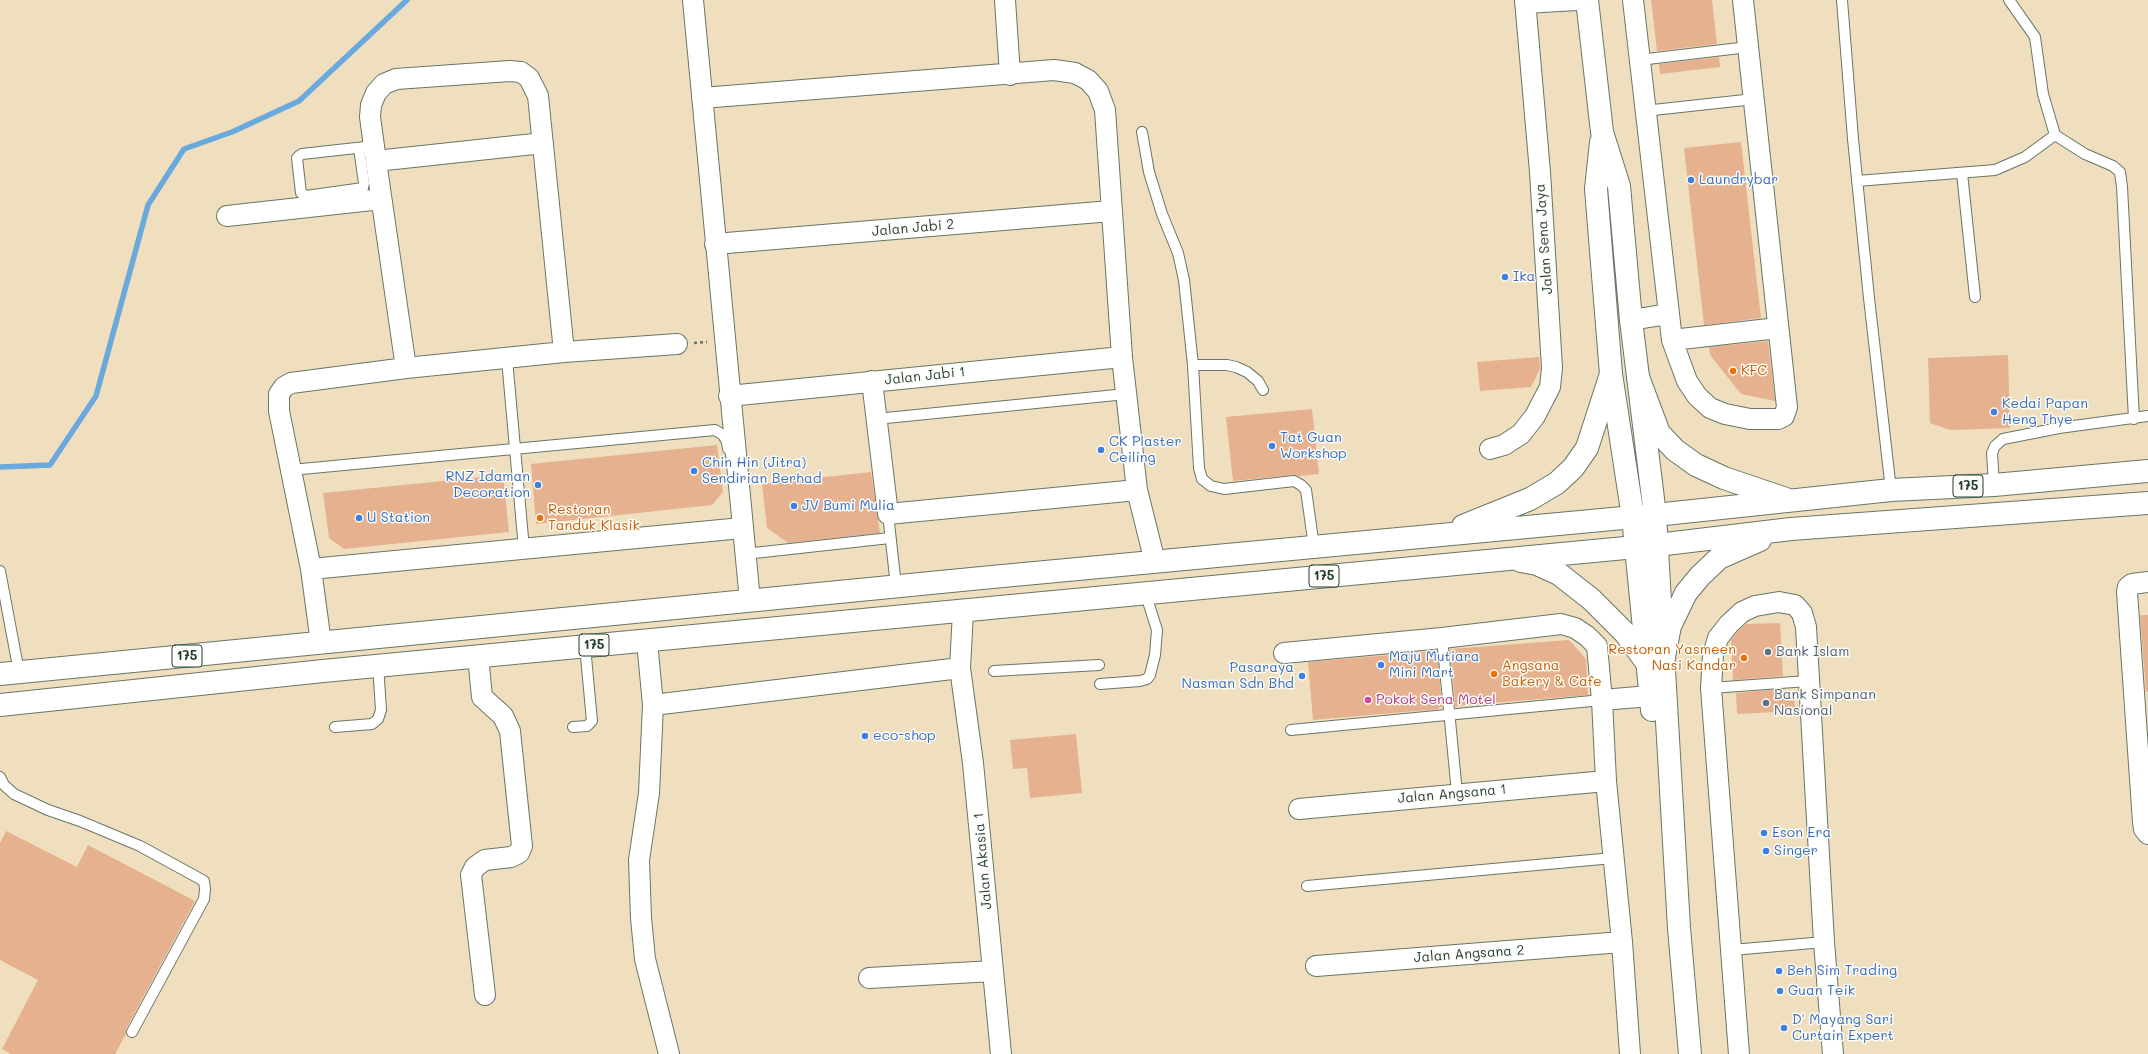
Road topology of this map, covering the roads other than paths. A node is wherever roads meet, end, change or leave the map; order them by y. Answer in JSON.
{"nodes":[{"id":1,"x":693,"y":0,"type":"edge"},
{"id":2,"x":1006,"y":0,"type":"edge"},
{"id":3,"x":1577,"y":0,"type":"edge"},
{"id":4,"x":1587,"y":0,"type":"edge"},
{"id":5,"x":1633,"y":0,"type":"edge"},
{"id":6,"x":1743,"y":0,"type":"edge"},
{"id":7,"x":1842,"y":0,"type":"edge"},
{"id":8,"x":2009,"y":0,"type":"edge"},
{"id":9,"x":1525,"y":2,"type":"edge"},
{"id":10,"x":1748,"y":47,"type":"junction"},
{"id":11,"x":1639,"y":60,"type":"junction"},
{"id":12,"x":1010,"y":75,"type":"junction"},
{"id":13,"x":702,"y":98,"type":"junction"},
{"id":14,"x":1754,"y":99,"type":"junction"},
{"id":15,"x":1644,"y":111,"type":"junction"},
{"id":16,"x":1142,"y":132,"type":"dead end"},
{"id":17,"x":1602,"y":132,"type":"junction"},
{"id":18,"x":2055,"y":135,"type":"junction"},
{"id":19,"x":543,"y":143,"type":"junction"},
{"id":20,"x":370,"y":152,"type":"junction"},
{"id":21,"x":1962,"y":173,"type":"junction"},
{"id":22,"x":1857,"y":182,"type":"junction"},
{"id":23,"x":381,"y":199,"type":"junction"},
{"id":24,"x":1111,"y":211,"type":"junction"},
{"id":25,"x":227,"y":216,"type":"dead end"},
{"id":26,"x":715,"y":244,"type":"junction"},
{"id":27,"x":1975,"y":297,"type":"dead end"},
{"id":28,"x":1668,"y":314,"type":"junction"},
{"id":29,"x":1631,"y":320,"type":"junction"},
{"id":30,"x":1778,"y":328,"type":"junction"},
{"id":31,"x":1672,"y":340,"type":"junction"},
{"id":32,"x":677,"y":344,"type":"road end"},
{"id":33,"x":564,"y":352,"type":"junction"},
{"id":34,"x":1122,"y":357,"type":"junction"},
{"id":35,"x":507,"y":359,"type":"junction"},
{"id":36,"x":1193,"y":365,"type":"junction"},
{"id":37,"x":406,"y":368,"type":"junction"},
{"id":38,"x":1611,"y":374,"type":"junction"},
{"id":39,"x":1638,"y":377,"type":"junction"},
{"id":40,"x":872,"y":381,"type":"junction"},
{"id":41,"x":1263,"y":390,"type":"dead end"},
{"id":42,"x":1126,"y":394,"type":"junction"},
{"id":43,"x":730,"y":396,"type":"junction"},
{"id":44,"x":2148,"y":416,"type":"edge"},
{"id":45,"x":876,"y":419,"type":"junction"},
{"id":46,"x":2134,"y":419,"type":"junction"},
{"id":47,"x":516,"y":449,"type":"junction"},
{"id":48,"x":1490,"y":449,"type":"dead end"},
{"id":49,"x":291,"y":470,"type":"junction"},
{"id":50,"x":2148,"y":471,"type":"edge"},
{"id":51,"x":1994,"y":485,"type":"junction"},
{"id":52,"x":1137,"y":490,"type":"junction"},
{"id":53,"x":1891,"y":490,"type":"junction"},
{"id":54,"x":1788,"y":500,"type":"junction"},
{"id":55,"x":2148,"y":503,"type":"edge"},
{"id":56,"x":888,"y":514,"type":"junction"},
{"id":57,"x":1655,"y":515,"type":"junction"},
{"id":58,"x":1633,"y":517,"type":"junction"},
{"id":59,"x":738,"y":528,"type":"junction"},
{"id":60,"x":1792,"y":529,"type":"junction"},
{"id":61,"x":1443,"y":534,"type":"junction"},
{"id":62,"x":890,"y":538,"type":"junction"},
{"id":63,"x":1657,"y":545,"type":"junction"},
{"id":64,"x":1314,"y":546,"type":"junction"},
{"id":65,"x":1635,"y":546,"type":"junction"},
{"id":66,"x":524,"y":549,"type":"junction"},
{"id":67,"x":745,"y":554,"type":"junction"},
{"id":68,"x":1504,"y":558,"type":"junction"},
{"id":69,"x":1155,"y":562,"type":"junction"},
{"id":70,"x":311,"y":569,"type":"junction"},
{"id":71,"x":0,"y":571,"type":"edge"},
{"id":72,"x":2148,"y":582,"type":"edge"},
{"id":73,"x":896,"y":586,"type":"junction"},
{"id":74,"x":1145,"y":592,"type":"junction"},
{"id":75,"x":750,"y":601,"type":"junction"},
{"id":76,"x":963,"y":612,"type":"junction"},
{"id":77,"x":1442,"y":638,"type":"junction"},
{"id":78,"x":647,"y":641,"type":"junction"},
{"id":79,"x":321,"y":643,"type":"junction"},
{"id":80,"x":585,"y":646,"type":"junction"},
{"id":81,"x":1284,"y":653,"type":"dead end"},
{"id":82,"x":478,"y":656,"type":"junction"},
{"id":83,"x":1655,"y":663,"type":"junction"},
{"id":84,"x":1099,"y":665,"type":"dead end"},
{"id":85,"x":378,"y":666,"type":"junction"},
{"id":86,"x":960,"y":668,"type":"junction"},
{"id":87,"x":994,"y":671,"type":"dead end"},
{"id":88,"x":9,"y":673,"type":"edge"},
{"id":89,"x":1808,"y":681,"type":"junction"},
{"id":90,"x":1100,"y":684,"type":"dead end"},
{"id":91,"x":1711,"y":688,"type":"junction"},
{"id":92,"x":1650,"y":696,"type":"junction"},
{"id":93,"x":1602,"y":700,"type":"junction"},
{"id":94,"x":0,"y":705,"type":"edge"},
{"id":95,"x":653,"y":705,"type":"junction"},
{"id":96,"x":1450,"y":714,"type":"junction"},
{"id":97,"x":335,"y":727,"type":"dead end"},
{"id":98,"x":573,"y":727,"type":"dead end"},
{"id":99,"x":1292,"y":730,"type":"dead end"},
{"id":100,"x":2144,"y":765,"type":"edge"},
{"id":101,"x":1606,"y":781,"type":"junction"},
{"id":102,"x":1,"y":784,"type":"edge"},
{"id":103,"x":1457,"y":793,"type":"junction"},
{"id":104,"x":1299,"y":808,"type":"dead end"},
{"id":105,"x":2148,"y":834,"type":"edge"},
{"id":106,"x":1613,"y":858,"type":"junction"},
{"id":107,"x":1307,"y":886,"type":"dead end"},
{"id":108,"x":1679,"y":928,"type":"junction"},
{"id":109,"x":1622,"y":942,"type":"junction"},
{"id":110,"x":1824,"y":942,"type":"junction"},
{"id":111,"x":1732,"y":950,"type":"junction"},
{"id":112,"x":1316,"y":966,"type":"dead end"},
{"id":113,"x":993,"y":971,"type":"junction"},
{"id":114,"x":869,"y":978,"type":"dead end"},
{"id":115,"x":485,"y":995,"type":"dead end"},
{"id":116,"x":132,"y":1032,"type":"dead end"},
{"id":117,"x":669,"y":1054,"type":"edge"},
{"id":118,"x":1001,"y":1054,"type":"edge"},
{"id":119,"x":1630,"y":1054,"type":"edge"},
{"id":120,"x":1690,"y":1054,"type":"edge"},
{"id":121,"x":1739,"y":1054,"type":"edge"},
{"id":122,"x":1833,"y":1054,"type":"edge"}],
"edges":[{"from":1,"to":13,"type":"street"},
{"from":2,"to":12,"type":"street"},
{"from":3,"to":9,"type":"street"},
{"from":4,"to":17,"type":"main road"},
{"from":5,"to":11,"type":"street"},
{"from":6,"to":10,"type":"street"},
{"from":7,"to":22,"type":"lane"},
{"from":8,"to":18,"type":"lane"},
{"from":9,"to":48,"type":"street","name":"Jalan Sena Jaya"},
{"from":10,"to":11,"type":"lane"},
{"from":10,"to":14,"type":"street"},
{"from":11,"to":15,"type":"street"},
{"from":12,"to":13,"type":"street"},
{"from":12,"to":24,"type":"street"},
{"from":13,"to":26,"type":"street"},
{"from":14,"to":15,"type":"lane"},
{"from":14,"to":30,"type":"street"},
{"from":15,"to":28,"type":"street"},
{"from":16,"to":36,"type":"lane"},
{"from":17,"to":29,"type":"main road"},
{"from":17,"to":38,"type":"main road"},
{"from":18,"to":21,"type":"lane"},
{"from":18,"to":46,"type":"lane"},
{"from":19,"to":20,"type":"street"},
{"from":19,"to":20,"type":"street"},
{"from":19,"to":33,"type":"street"},
{"from":20,"to":20,"type":"lane"},
{"from":20,"to":23,"type":"street"},
{"from":21,"to":22,"type":"lane"},
{"from":21,"to":27,"type":"lane"},
{"from":22,"to":53,"type":"lane"},
{"from":23,"to":25,"type":"street"},
{"from":23,"to":37,"type":"street"},
{"from":24,"to":26,"type":"street","name":"Jalan Jabi 2"},
{"from":24,"to":34,"type":"street"},
{"from":26,"to":43,"type":"street"},
{"from":28,"to":29,"type":"street"},
{"from":28,"to":31,"type":"street"},
{"from":29,"to":39,"type":"main road"},
{"from":30,"to":31,"type":"street"},
{"from":30,"to":31,"type":"street"},
{"from":32,"to":33,"type":"street"},
{"from":33,"to":35,"type":"street"},
{"from":34,"to":40,"type":"street","name":"Jalan Jabi 1"},
{"from":34,"to":42,"type":"street"},
{"from":35,"to":37,"type":"street"},
{"from":35,"to":47,"type":"lane"},
{"from":36,"to":41,"type":"lane"},
{"from":36,"to":64,"type":"lane"},
{"from":37,"to":49,"type":"street"},
{"from":38,"to":58,"type":"main road"},
{"from":38,"to":61,"type":"main road"},
{"from":39,"to":54,"type":"main road"},
{"from":39,"to":57,"type":"main road"},
{"from":40,"to":43,"type":"street","name":"Jalan Jabi 1"},
{"from":40,"to":45,"type":"street"},
{"from":42,"to":45,"type":"lane"},
{"from":42,"to":52,"type":"street"},
{"from":43,"to":59,"type":"street"},
{"from":44,"to":46,"type":"lane"},
{"from":45,"to":56,"type":"street"},
{"from":46,"to":51,"type":"lane"},
{"from":47,"to":49,"type":"lane"},
{"from":47,"to":59,"type":"lane"},
{"from":47,"to":66,"type":"lane"},
{"from":49,"to":70,"type":"street"},
{"from":50,"to":51,"type":"main road","number":"175"},
{"from":51,"to":53,"type":"main road","number":"175"},
{"from":52,"to":56,"type":"street"},
{"from":52,"to":69,"type":"street"},
{"from":53,"to":54,"type":"main road","number":"175"},
{"from":54,"to":57,"type":"main road","number":"175"},
{"from":55,"to":60,"type":"main road","number":"175"},
{"from":56,"to":62,"type":"lane"},
{"from":57,"to":58,"type":"main road","number":"175"},
{"from":57,"to":63,"type":"main road"},
{"from":58,"to":61,"type":"main road","number":"175"},
{"from":58,"to":65,"type":"main road"},
{"from":59,"to":66,"type":"street"},
{"from":59,"to":67,"type":"street"},
{"from":60,"to":63,"type":"main road","number":"175"},
{"from":60,"to":83,"type":"main road"},
{"from":61,"to":64,"type":"main road","number":"175"},
{"from":62,"to":67,"type":"lane"},
{"from":62,"to":73,"type":"lane"},
{"from":63,"to":65,"type":"main road","number":"175"},
{"from":63,"to":83,"type":"main road"},
{"from":64,"to":69,"type":"main road","number":"175"},
{"from":65,"to":68,"type":"main road","number":"175"},
{"from":65,"to":83,"type":"main road"},
{"from":66,"to":70,"type":"street"},
{"from":67,"to":75,"type":"street"},
{"from":68,"to":74,"type":"main road","number":"175"},
{"from":68,"to":83,"type":"main road"},
{"from":69,"to":73,"type":"main road","number":"175"},
{"from":70,"to":79,"type":"street"},
{"from":71,"to":88,"type":"lane"},
{"from":72,"to":100,"type":"street"},
{"from":73,"to":75,"type":"main road","number":"175"},
{"from":74,"to":76,"type":"main road","number":"175"},
{"from":74,"to":90,"type":"lane"},
{"from":75,"to":79,"type":"main road","number":"175"},
{"from":76,"to":78,"type":"main road","number":"175"},
{"from":76,"to":86,"type":"street","name":"Jalan Akasia 1"},
{"from":77,"to":81,"type":"street"},
{"from":77,"to":93,"type":"street"},
{"from":77,"to":96,"type":"lane"},
{"from":78,"to":80,"type":"main road","number":"175"},
{"from":78,"to":95,"type":"street"},
{"from":79,"to":88,"type":"main road","number":"175"},
{"from":80,"to":82,"type":"main road","number":"175"},
{"from":80,"to":98,"type":"lane"},
{"from":82,"to":85,"type":"main road","number":"175"},
{"from":82,"to":115,"type":"street"},
{"from":83,"to":92,"type":"main road"},
{"from":83,"to":108,"type":"main road"},
{"from":84,"to":87,"type":"lane"},
{"from":85,"to":94,"type":"main road","number":"175"},
{"from":85,"to":97,"type":"lane"},
{"from":86,"to":95,"type":"street"},
{"from":86,"to":113,"type":"street","name":"Jalan Akasia 1"},
{"from":89,"to":91,"type":"lane"},
{"from":89,"to":91,"type":"street"},
{"from":89,"to":110,"type":"street"},
{"from":91,"to":111,"type":"street"},
{"from":92,"to":93,"type":"street"},
{"from":92,"to":108,"type":"main road"},
{"from":93,"to":96,"type":"lane"},
{"from":93,"to":101,"type":"street"},
{"from":95,"to":117,"type":"street"},
{"from":96,"to":99,"type":"lane"},
{"from":96,"to":103,"type":"lane"},
{"from":100,"to":105,"type":"street"},
{"from":101,"to":103,"type":"street","name":"Jalan Angsana 1"},
{"from":101,"to":106,"type":"street"},
{"from":102,"to":116,"type":"lane"},
{"from":103,"to":104,"type":"street","name":"Jalan Angsana 1"},
{"from":106,"to":107,"type":"lane"},
{"from":106,"to":109,"type":"street"},
{"from":108,"to":120,"type":"main road"},
{"from":109,"to":112,"type":"street","name":"Jalan Angsana 2"},
{"from":109,"to":119,"type":"street"},
{"from":110,"to":111,"type":"lane"},
{"from":110,"to":122,"type":"street"},
{"from":111,"to":121,"type":"street"},
{"from":113,"to":114,"type":"street"},
{"from":113,"to":118,"type":"street","name":"Jalan Akasia 1"}]}
